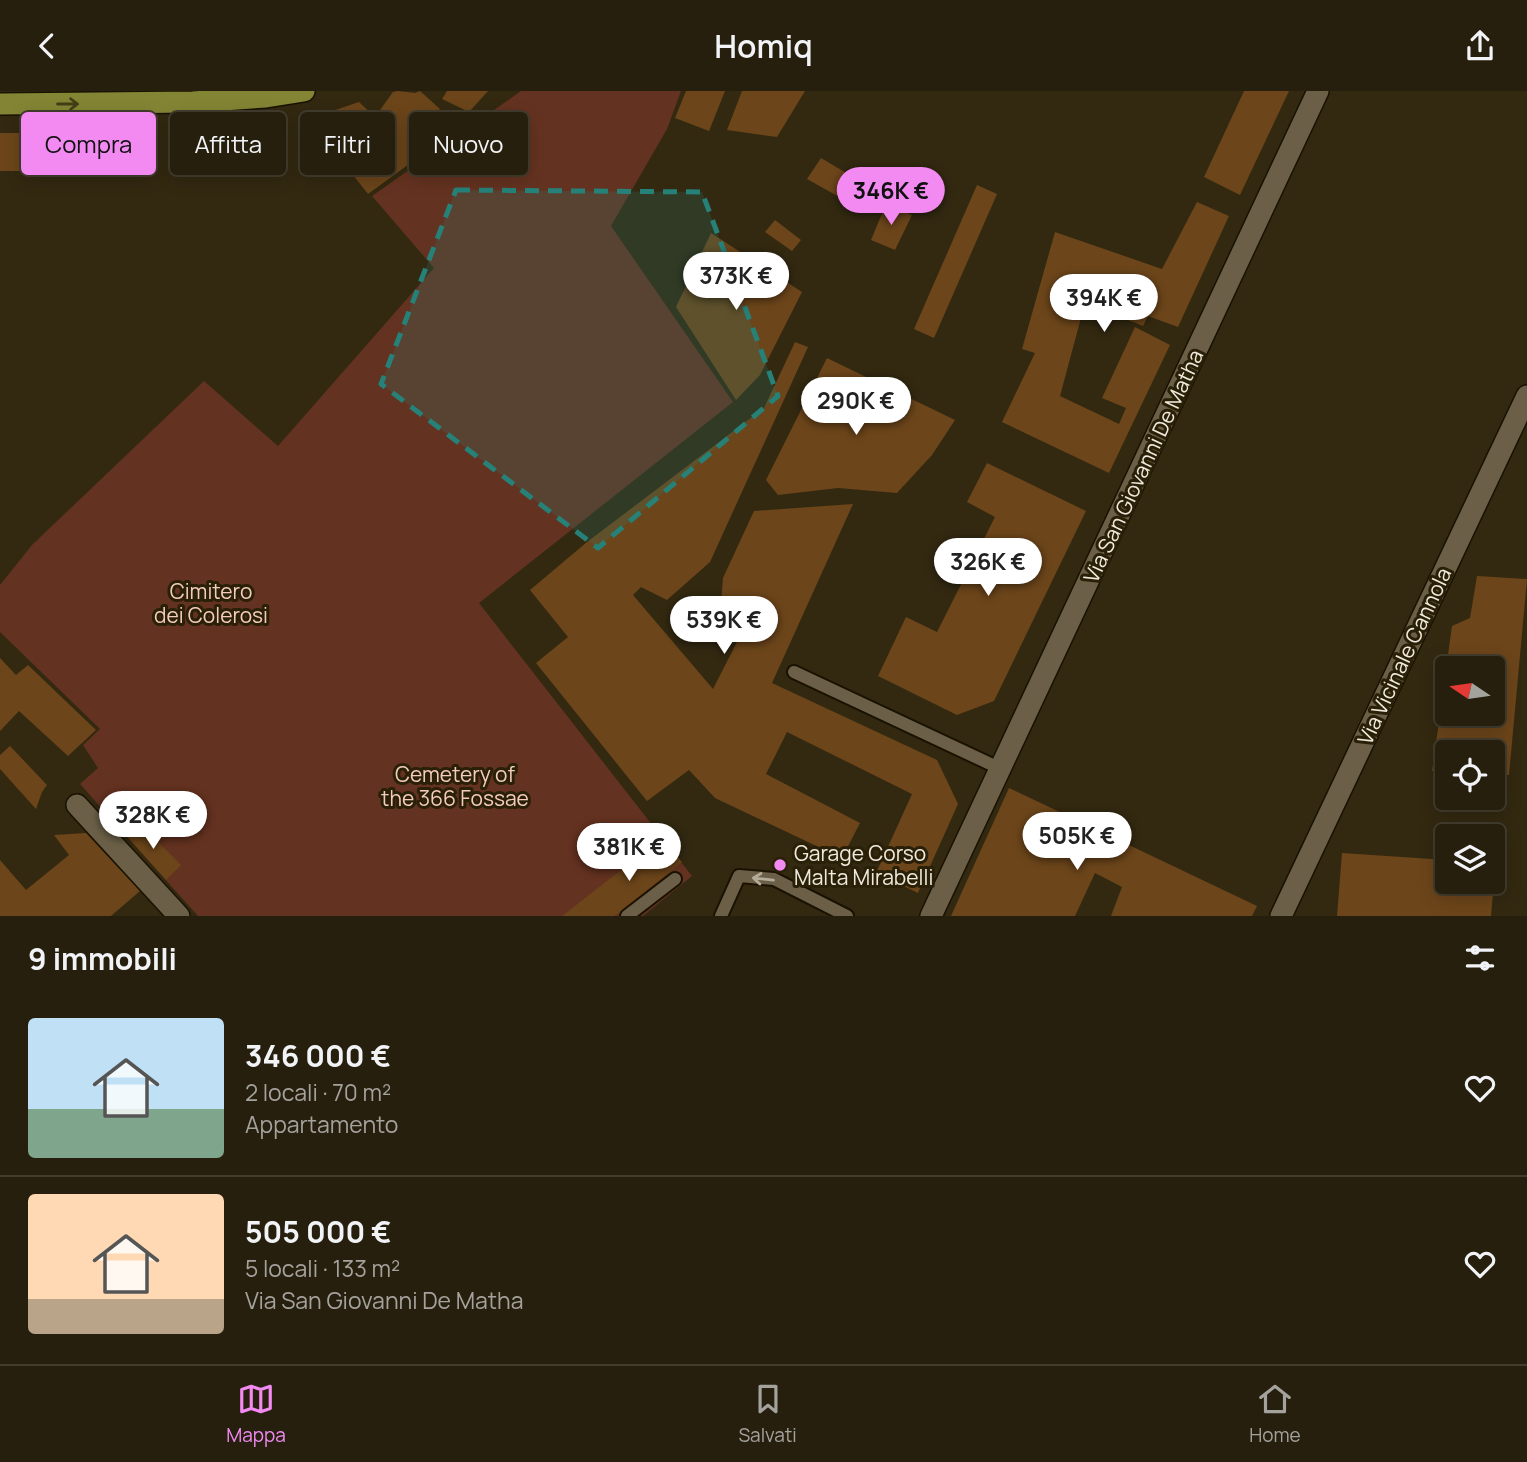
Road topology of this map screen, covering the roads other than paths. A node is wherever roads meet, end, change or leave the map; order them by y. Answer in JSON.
{"nodes":[{"id":1,"x":304,"y":91,"type":"edge"},
{"id":2,"x":1318,"y":91,"type":"edge"},
{"id":3,"x":0,"y":104,"type":"edge"},
{"id":4,"x":1527,"y":396,"type":"edge"},
{"id":5,"x":794,"y":672,"type":"dead end"},
{"id":6,"x":1001,"y":769,"type":"junction"},
{"id":7,"x":77,"y":805,"type":"dead end"},
{"id":8,"x":675,"y":879,"type":"dead end"},
{"id":9,"x":179,"y":916,"type":"edge"},
{"id":10,"x":627,"y":916,"type":"edge"},
{"id":11,"x":721,"y":916,"type":"edge"},
{"id":12,"x":847,"y":916,"type":"edge"},
{"id":13,"x":931,"y":916,"type":"edge"},
{"id":14,"x":1281,"y":916,"type":"edge"}],
"edges":[{"from":3,"to":1,"type":"main road","one_way":true},
{"from":2,"to":6,"type":"street","name":"Via San Giovanni De Matha"},
{"from":4,"to":14,"type":"street","name":"Via Vicinale Cannola"},
{"from":5,"to":6,"type":"lane"},
{"from":6,"to":13,"type":"street","name":"Via San Giovanni De Matha"},
{"from":7,"to":9,"type":"street"},
{"from":8,"to":10,"type":"lane"},
{"from":12,"to":11,"type":"lane","one_way":true}]}
